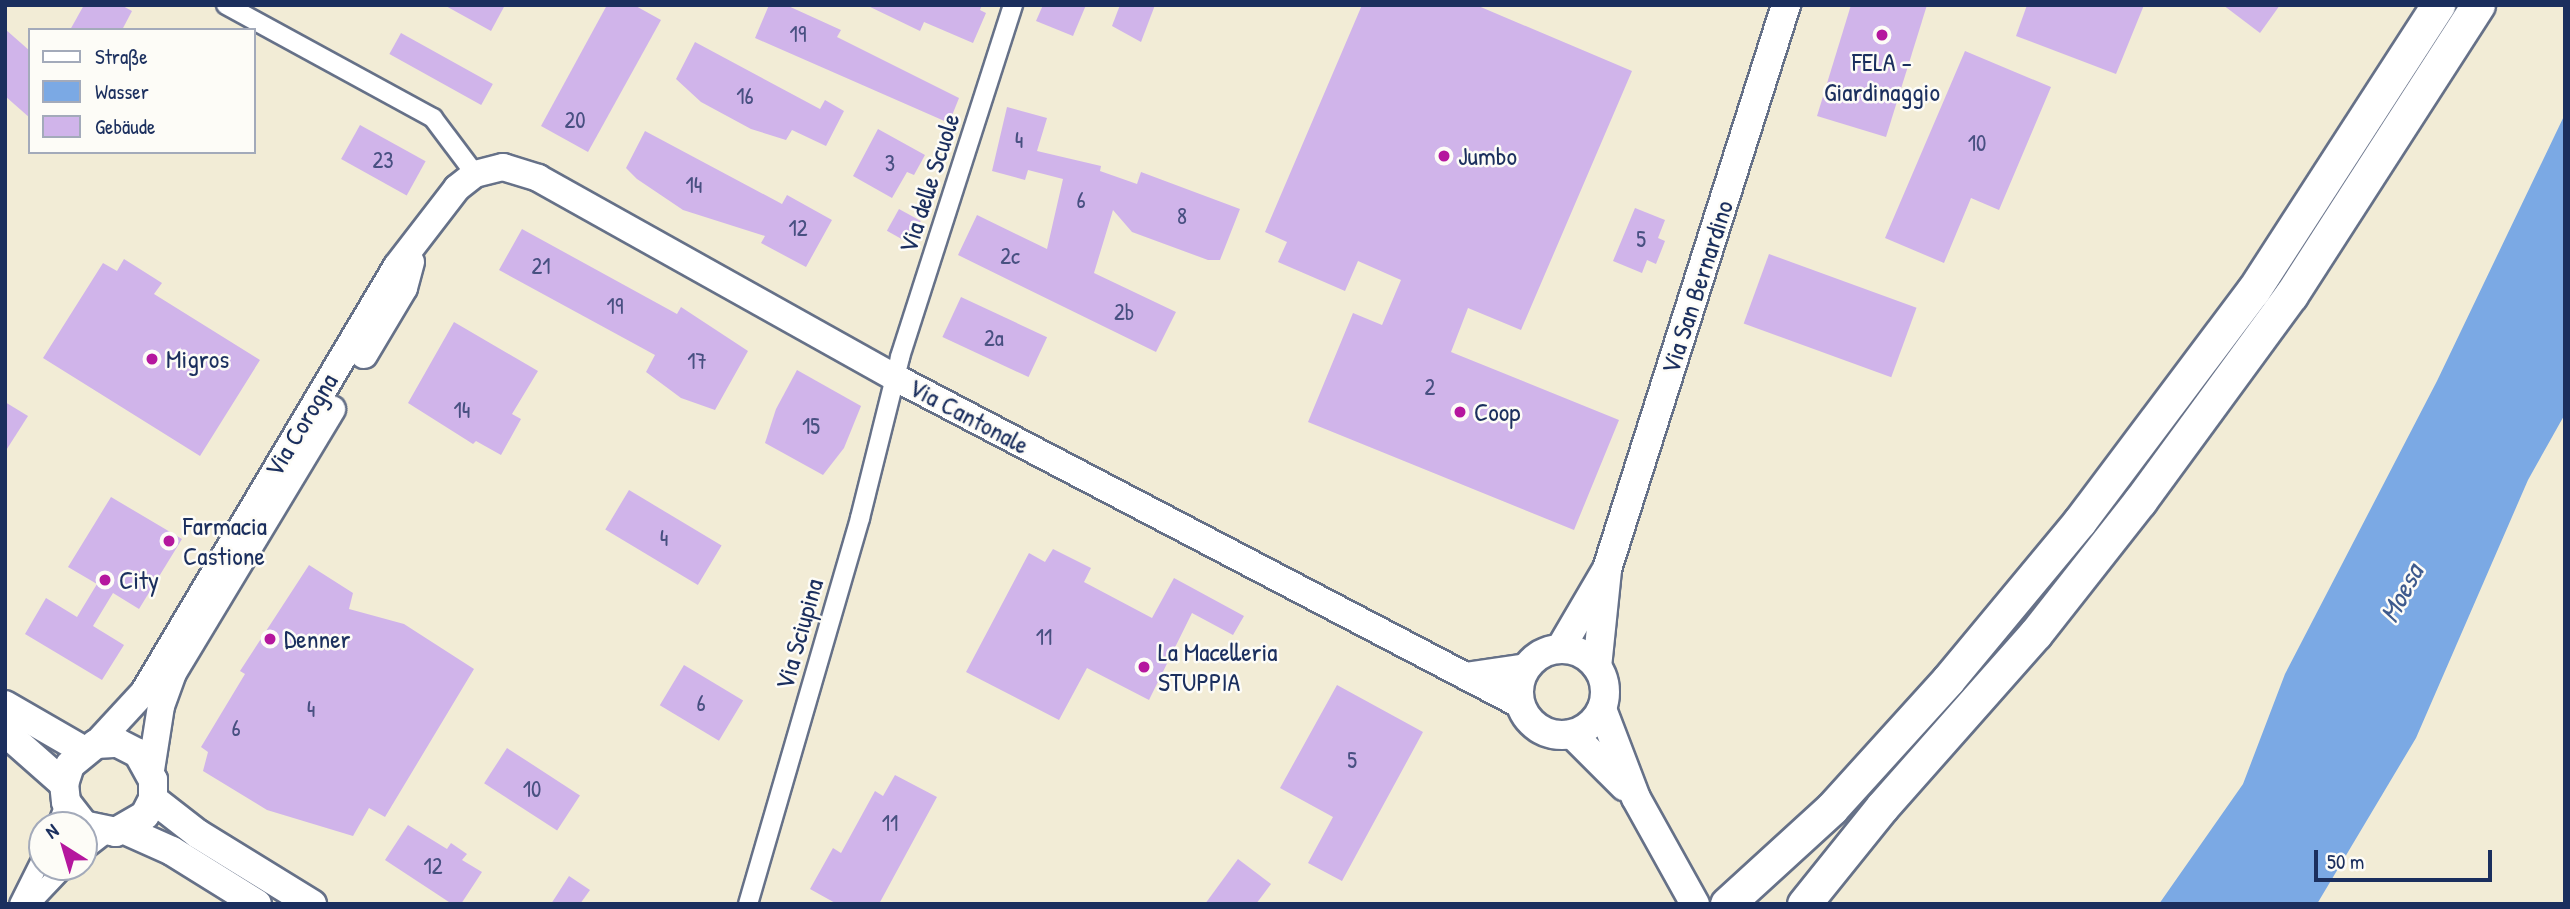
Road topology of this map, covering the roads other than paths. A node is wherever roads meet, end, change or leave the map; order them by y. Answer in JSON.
{"nodes":[{"id":1,"x":226,"y":5,"type":"edge"},
{"id":2,"x":1013,"y":5,"type":"edge"},
{"id":3,"x":1787,"y":5,"type":"edge"},
{"id":4,"x":2438,"y":5,"type":"edge"},
{"id":5,"x":2477,"y":5,"type":"edge"},
{"id":6,"x":475,"y":174,"type":"junction"},
{"id":7,"x":415,"y":247,"type":"junction"},
{"id":8,"x":896,"y":378,"type":"junction"},
{"id":9,"x":1607,"y":569,"type":"junction"},
{"id":10,"x":1560,"y":649,"type":"junction"},
{"id":11,"x":1527,"y":667,"type":"junction"},
{"id":12,"x":1597,"y":667,"type":"junction"},
{"id":13,"x":1464,"y":676,"type":"junction"},
{"id":14,"x":5,"y":705,"type":"edge"},
{"id":15,"x":1521,"y":705,"type":"junction"},
{"id":16,"x":1602,"y":709,"type":"junction"},
{"id":17,"x":5,"y":732,"type":"edge"},
{"id":18,"x":1572,"y":734,"type":"junction"},
{"id":19,"x":90,"y":747,"type":"junction"},
{"id":20,"x":151,"y":770,"type":"junction"},
{"id":21,"x":1636,"y":797,"type":"junction"},
{"id":22,"x":153,"y":799,"type":"junction"},
{"id":23,"x":62,"y":803,"type":"edge"},
{"id":24,"x":100,"y":828,"type":"edge"},
{"id":25,"x":30,"y":881,"type":"edge"},
{"id":26,"x":52,"y":881,"type":"edge"},
{"id":27,"x":1775,"y":896,"type":"edge"},
{"id":28,"x":19,"y":904,"type":"edge"},
{"id":29,"x":30,"y":904,"type":"edge"},
{"id":30,"x":257,"y":904,"type":"edge"},
{"id":31,"x":312,"y":904,"type":"edge"},
{"id":32,"x":748,"y":904,"type":"edge"},
{"id":33,"x":1695,"y":904,"type":"edge"},
{"id":34,"x":1727,"y":904,"type":"edge"}],
"edges":[{"from":1,"to":6,"type":"street"},
{"from":2,"to":8,"type":"street","name":"Via delle Scuole"},
{"from":3,"to":9,"type":"main road","name":"Via San Bernardino"},
{"from":4,"to":27,"type":"highway"},
{"from":5,"to":27,"type":"highway"},
{"from":6,"to":7,"type":"street","name":"Via Corogna"},
{"from":6,"to":8,"type":"street","name":"Via Cantonale"},
{"from":7,"to":19,"type":"street","name":"Via Corogna"},
{"from":7,"to":20,"type":"street","name":"Via Corogna"},
{"from":8,"to":13,"type":"street","name":"Via Cantonale"},
{"from":8,"to":32,"type":"street","name":"Via Sciupina"},
{"from":9,"to":10,"type":"main road","name":"Via San Bernardino"},
{"from":9,"to":12,"type":"main road","name":"Via San Bernardino"},
{"from":10,"to":11,"type":"main road"},
{"from":10,"to":12,"type":"main road"},
{"from":11,"to":13,"type":"street"},
{"from":11,"to":15,"type":"main road"},
{"from":12,"to":16,"type":"main road"},
{"from":13,"to":15,"type":"street","name":"Via Cantonale"},
{"from":14,"to":19,"type":"main road"},
{"from":15,"to":18,"type":"main road"},
{"from":16,"to":18,"type":"main road"},
{"from":16,"to":21,"type":"main road"},
{"from":17,"to":23,"type":"main road"},
{"from":18,"to":21,"type":"main road"},
{"from":19,"to":20,"type":"main road"},
{"from":19,"to":23,"type":"main road"},
{"from":20,"to":22,"type":"main road"},
{"from":21,"to":33,"type":"main road"},
{"from":22,"to":24,"type":"main road"},
{"from":22,"to":31,"type":"main road"},
{"from":23,"to":24,"type":"main road"},
{"from":24,"to":30,"type":"main road"},
{"from":25,"to":28,"type":"street"},
{"from":26,"to":29,"type":"street"},
{"from":27,"to":34,"type":"highway"}]}
